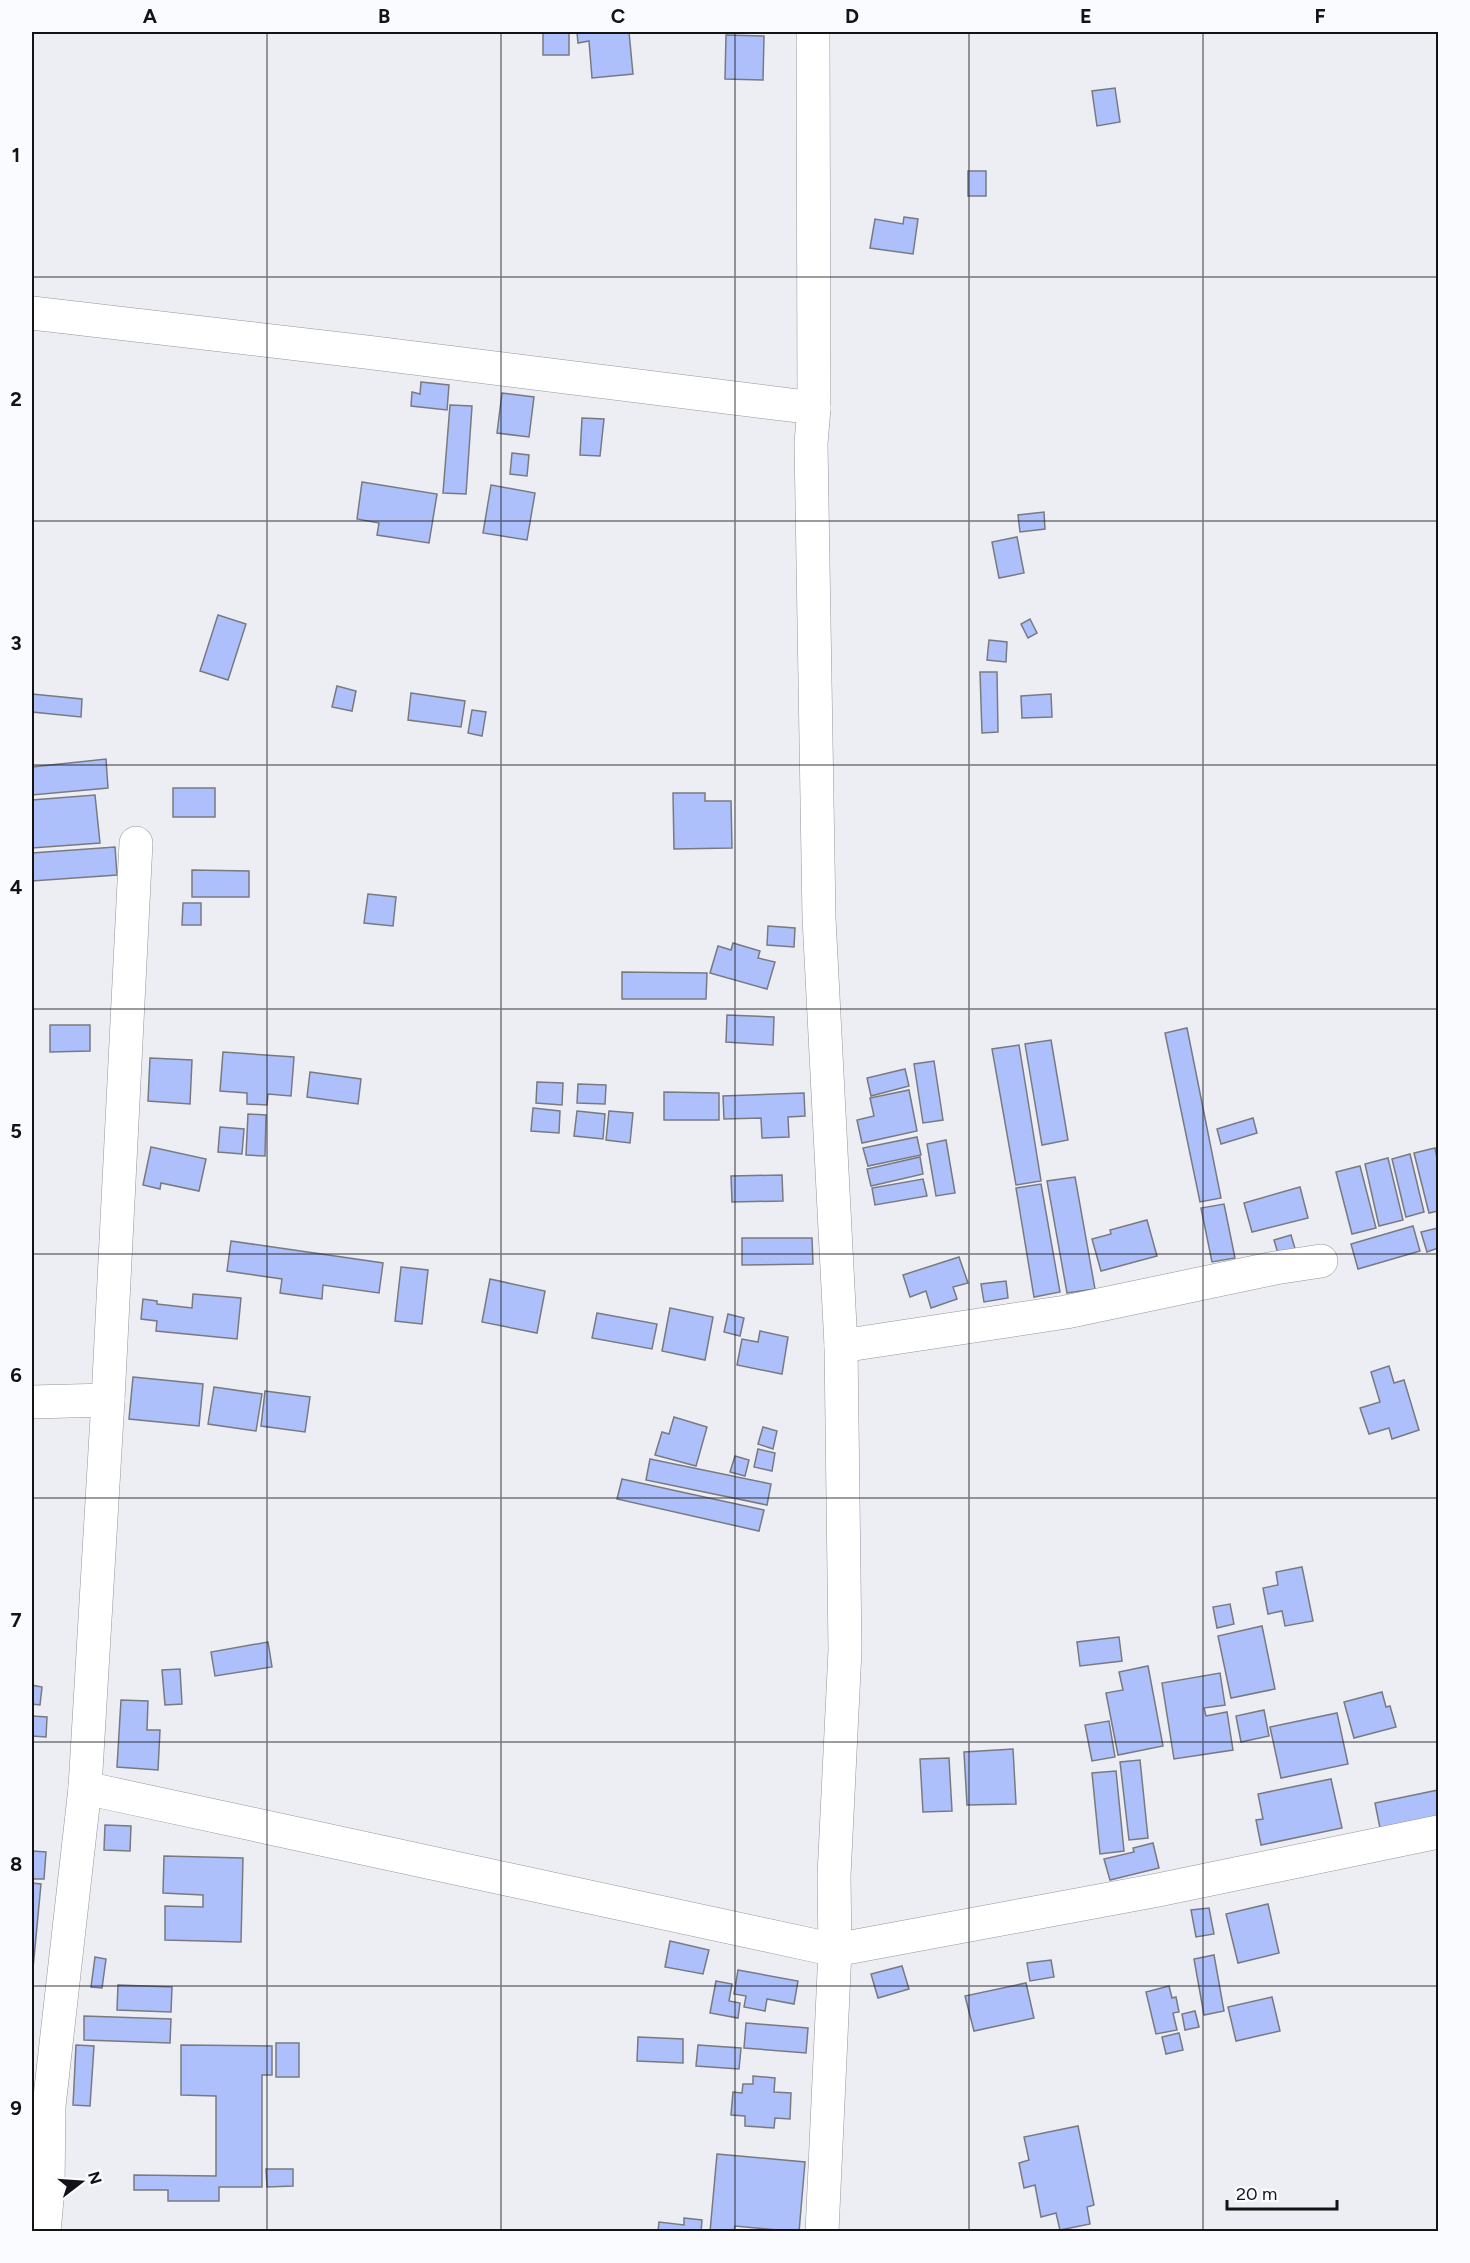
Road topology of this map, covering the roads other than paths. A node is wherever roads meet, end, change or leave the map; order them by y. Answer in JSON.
{"nodes":[{"id":1,"x":813,"y":32,"type":"edge"},
{"id":2,"x":32,"y":313,"type":"edge"},
{"id":3,"x":814,"y":408,"type":"junction"},
{"id":4,"x":136,"y":843,"type":"dead end"},
{"id":5,"x":1321,"y":1261,"type":"dead end"},
{"id":6,"x":841,"y":1346,"type":"junction"},
{"id":7,"x":108,"y":1400,"type":"junction"},
{"id":8,"x":32,"y":1402,"type":"edge"},
{"id":9,"x":86,"y":1788,"type":"junction"},
{"id":10,"x":1438,"y":1832,"type":"edge"},
{"id":11,"x":835,"y":1950,"type":"junction"},
{"id":12,"x":44,"y":2232,"type":"edge"},
{"id":13,"x":822,"y":2232,"type":"edge"}],
"edges":[{"from":1,"to":3,"type":"street"},
{"from":2,"to":3,"type":"street"},
{"from":3,"to":6,"type":"street"},
{"from":4,"to":7,"type":"street"},
{"from":5,"to":6,"type":"street"},
{"from":6,"to":11,"type":"street"},
{"from":7,"to":8,"type":"street"},
{"from":7,"to":9,"type":"street"},
{"from":9,"to":11,"type":"street"},
{"from":9,"to":12,"type":"street"},
{"from":10,"to":11,"type":"street"},
{"from":11,"to":13,"type":"street"}]}
